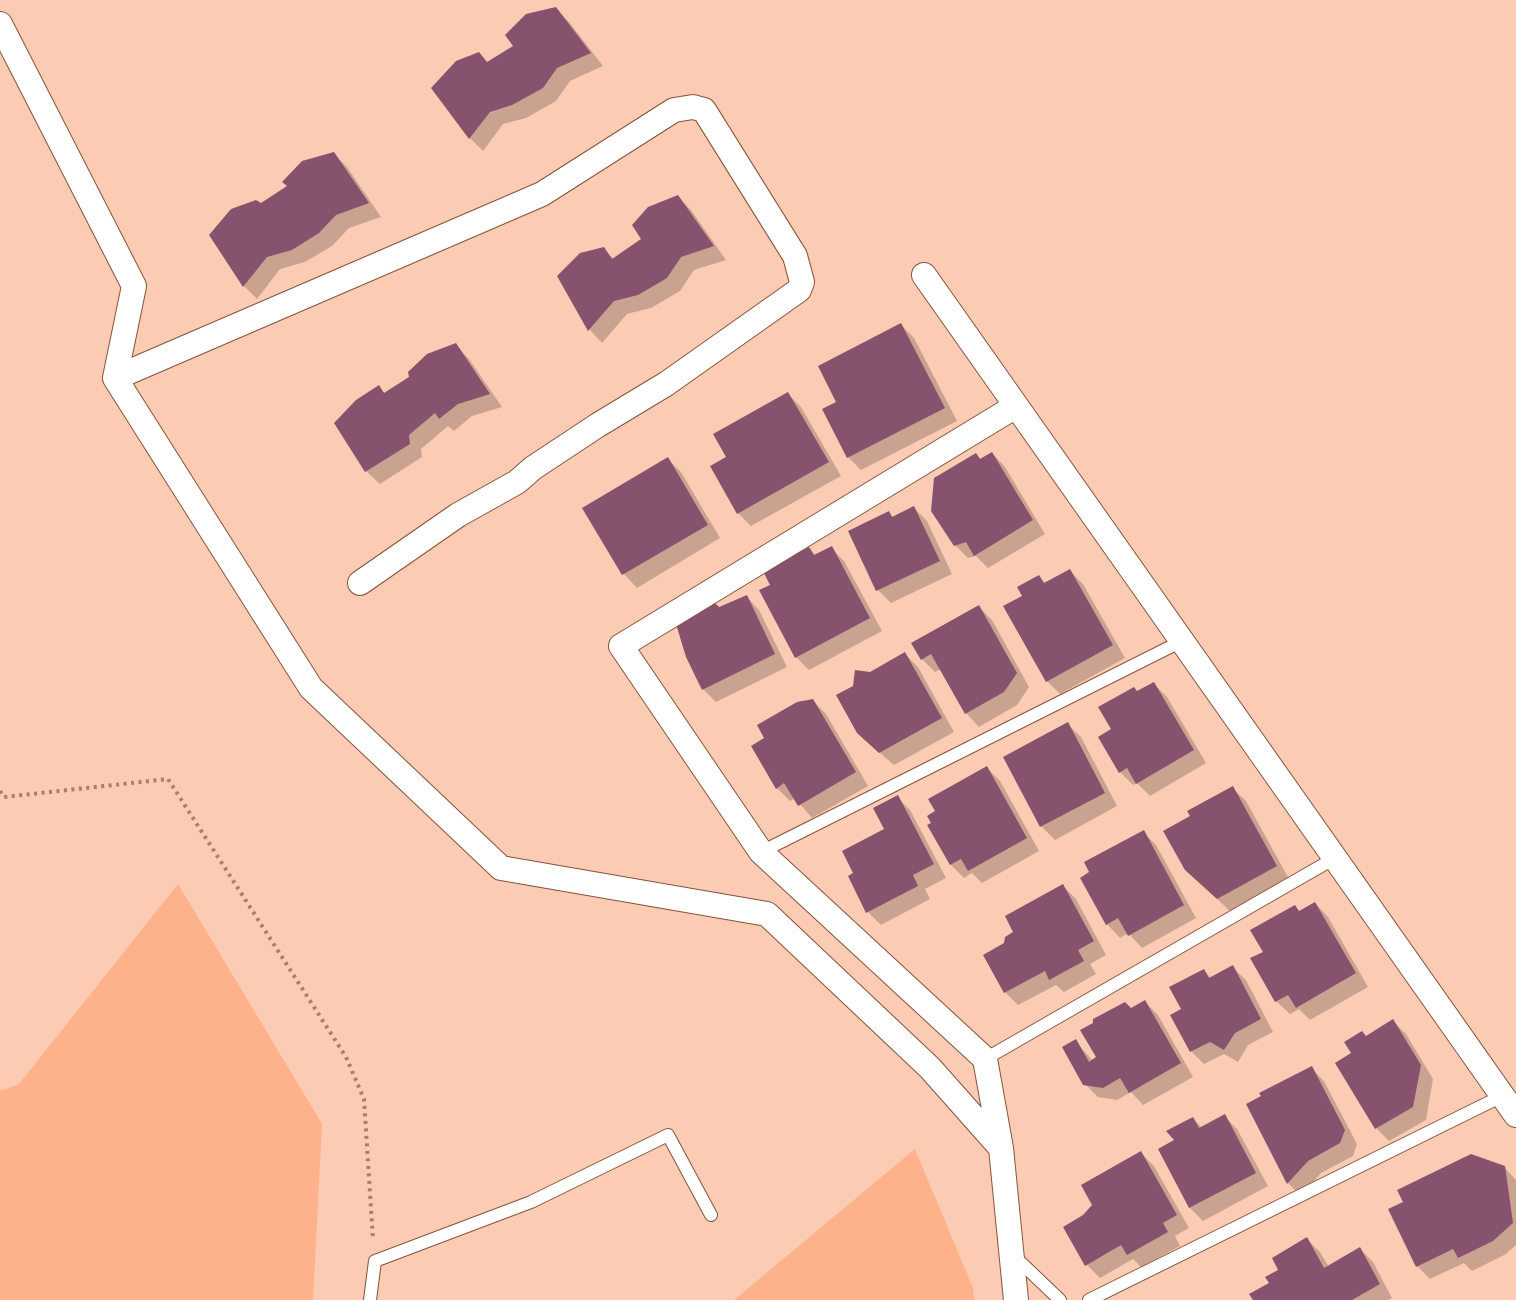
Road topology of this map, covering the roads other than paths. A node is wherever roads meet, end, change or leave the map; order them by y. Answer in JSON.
{"nodes":[{"id":1,"x":0,"y":24,"type":"edge"},
{"id":2,"x":924,"y":274,"type":"dead end"},
{"id":3,"x":115,"y":378,"type":"junction"},
{"id":4,"x":1016,"y":406,"type":"junction"},
{"id":5,"x":360,"y":583,"type":"dead end"},
{"id":6,"x":1182,"y":641,"type":"junction"},
{"id":7,"x":761,"y":852,"type":"junction"},
{"id":8,"x":1335,"y":858,"type":"junction"},
{"id":9,"x":985,"y":1059,"type":"junction"},
{"id":10,"x":1502,"y":1096,"type":"junction"},
{"id":11,"x":1516,"y":1115,"type":"edge"},
{"id":12,"x":1001,"y":1148,"type":"junction"},
{"id":13,"x":711,"y":1215,"type":"dead end"},
{"id":14,"x":1012,"y":1255,"type":"junction"},
{"id":15,"x":370,"y":1300,"type":"edge"},
{"id":16,"x":1016,"y":1300,"type":"edge"},
{"id":17,"x":1060,"y":1300,"type":"edge"},
{"id":18,"x":1089,"y":1300,"type":"edge"}],
"edges":[{"from":1,"to":3,"type":"street"},
{"from":2,"to":4,"type":"street"},
{"from":3,"to":5,"type":"street"},
{"from":3,"to":12,"type":"street"},
{"from":4,"to":6,"type":"street"},
{"from":4,"to":7,"type":"street"},
{"from":6,"to":7,"type":"lane"},
{"from":6,"to":8,"type":"street"},
{"from":7,"to":9,"type":"street"},
{"from":8,"to":9,"type":"lane"},
{"from":8,"to":10,"type":"street"},
{"from":9,"to":12,"type":"street"},
{"from":10,"to":11,"type":"street"},
{"from":10,"to":18,"type":"lane"},
{"from":12,"to":14,"type":"street"},
{"from":13,"to":15,"type":"lane"},
{"from":14,"to":16,"type":"street"},
{"from":14,"to":17,"type":"lane"}]}
